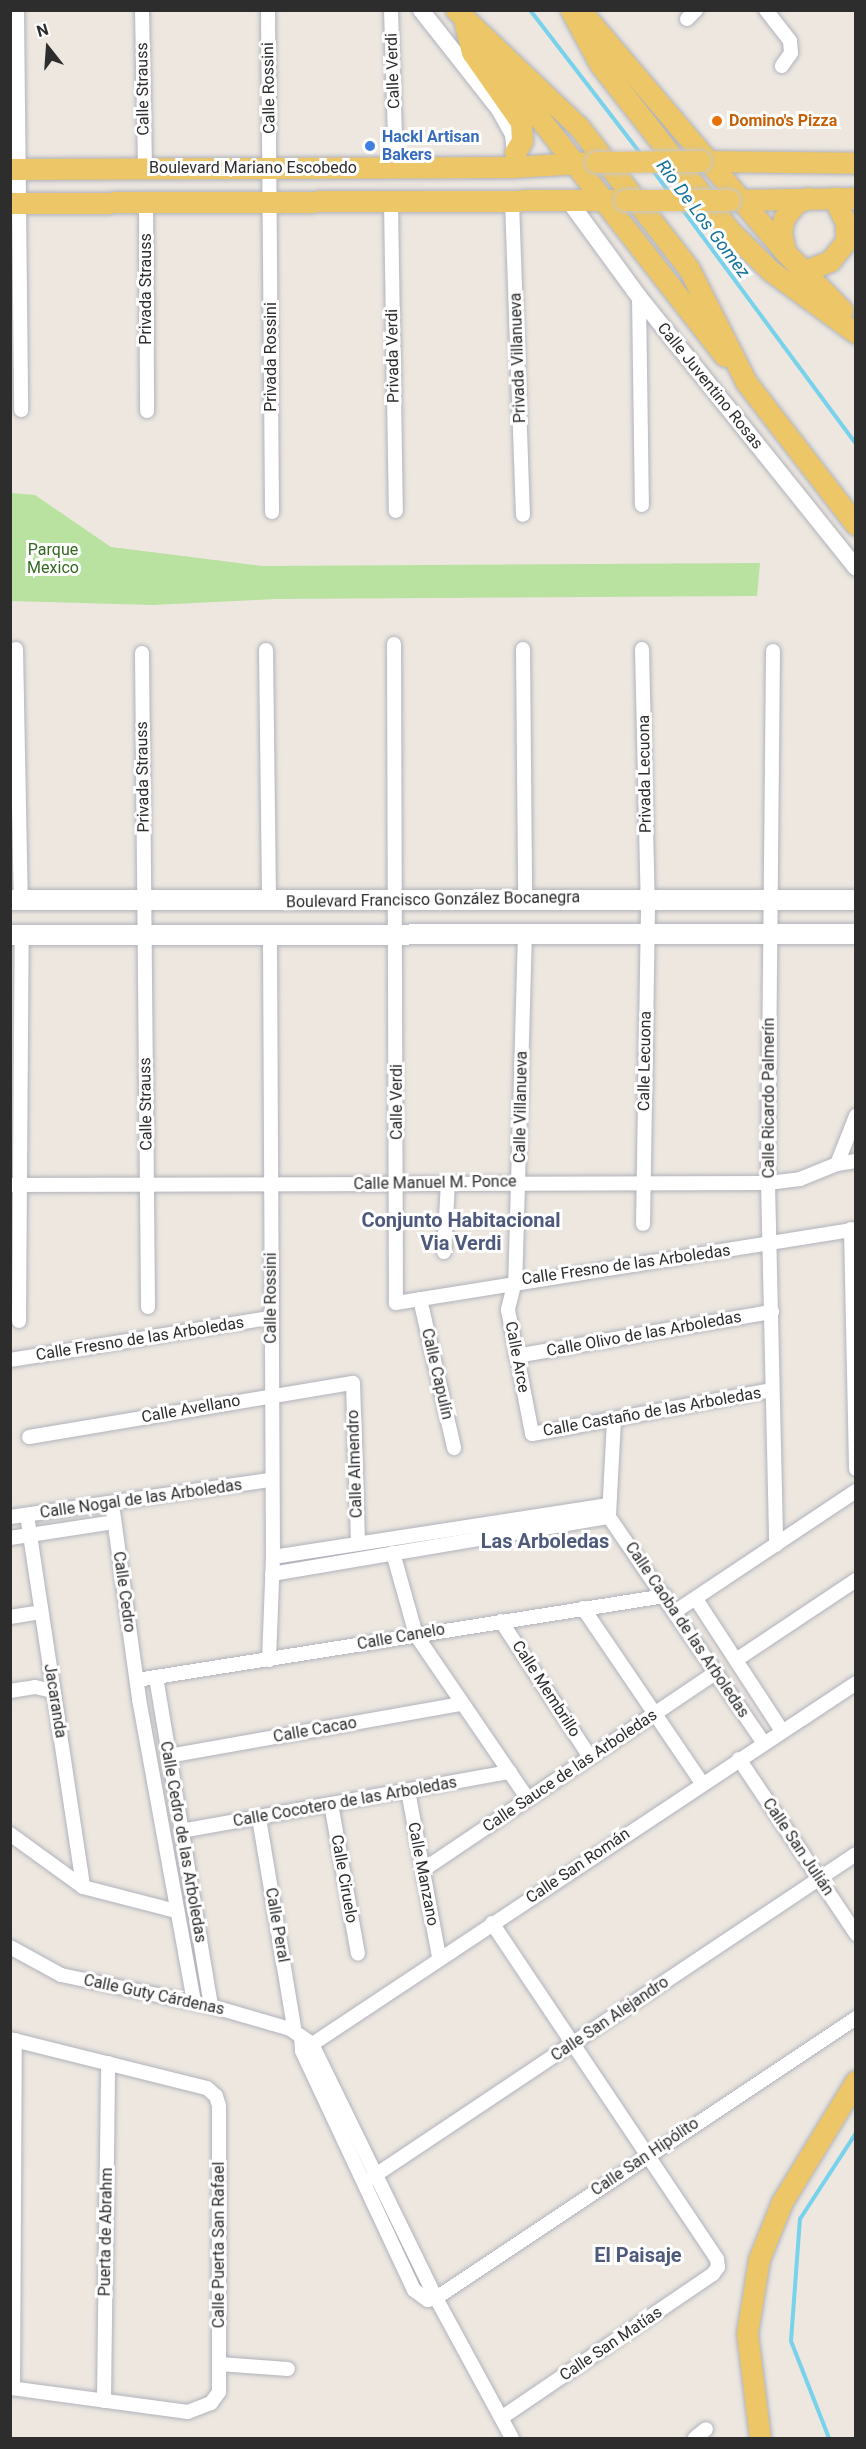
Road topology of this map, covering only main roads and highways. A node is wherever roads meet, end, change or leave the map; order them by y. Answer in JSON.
{"nodes":[{"id":1,"x":571,"y":10,"type":"edge"},
{"id":2,"x":580,"y":10,"type":"edge"},
{"id":3,"x":460,"y":15,"type":"edge"},
{"id":4,"x":690,"y":136,"type":"junction"},
{"id":5,"x":514,"y":159,"type":"junction"},
{"id":6,"x":705,"y":161,"type":"junction"},
{"id":7,"x":756,"y":161,"type":"junction"},
{"id":8,"x":575,"y":163,"type":"junction"},
{"id":9,"x":855,"y":163,"type":"edge"},
{"id":10,"x":429,"y":167,"type":"junction"},
{"id":11,"x":481,"y":167,"type":"junction"},
{"id":12,"x":15,"y":169,"type":"edge"},
{"id":13,"x":811,"y":198,"type":"junction"},
{"id":14,"x":834,"y":198,"type":"junction"},
{"id":15,"x":855,"y":198,"type":"edge"},
{"id":16,"x":735,"y":200,"type":"junction"},
{"id":17,"x":512,"y":201,"type":"junction"},
{"id":18,"x":602,"y":201,"type":"junction"},
{"id":19,"x":430,"y":202,"type":"junction"},
{"id":20,"x":15,"y":203,"type":"edge"},
{"id":21,"x":786,"y":253,"type":"junction"},
{"id":22,"x":804,"y":271,"type":"junction"},
{"id":23,"x":855,"y":322,"type":"edge"},
{"id":24,"x":855,"y":333,"type":"edge"},
{"id":25,"x":746,"y":382,"type":"junction"},
{"id":26,"x":855,"y":525,"type":"edge"},
{"id":27,"x":16,"y":900,"type":"edge"},
{"id":28,"x":855,"y":900,"type":"edge"},
{"id":29,"x":855,"y":934,"type":"edge"},
{"id":30,"x":16,"y":935,"type":"edge"},
{"id":31,"x":855,"y":2081,"type":"edge"},
{"id":32,"x":755,"y":2432,"type":"edge"}],
"edges":[{"from":1,"to":24,"type":"main road"},
{"from":2,"to":4,"type":"main road"},
{"from":3,"to":5,"type":"main road"},
{"from":3,"to":8,"type":"main road"},
{"from":3,"to":25,"type":"main road"},
{"from":4,"to":6,"type":"main road"},
{"from":4,"to":7,"type":"main road"},
{"from":5,"to":8,"type":"main road","name":"Boulevard Mariano Escobedo"},
{"from":5,"to":11,"type":"main road","name":"Boulevard Mariano Escobedo"},
{"from":6,"to":7,"type":"main road","name":"Boulevard Mariano Escobedo"},
{"from":6,"to":8,"type":"main road","name":"Boulevard Mariano Escobedo","bridge":true},
{"from":6,"to":16,"type":"main road"},
{"from":7,"to":9,"type":"main road","name":"Boulevard Mariano Escobedo"},
{"from":8,"to":18,"type":"main road"},
{"from":10,"to":11,"type":"main road","name":"Boulevard Mariano Escobedo"},
{"from":10,"to":12,"type":"main road","name":"Boulevard Mariano Escobedo"},
{"from":10,"to":19,"type":"main road"},
{"from":11,"to":17,"type":"main road"},
{"from":13,"to":14,"type":"main road","name":"Boulevard Mariano Escobedo"},
{"from":13,"to":16,"type":"main road","name":"Boulevard Mariano Escobedo"},
{"from":13,"to":21,"type":"main road"},
{"from":14,"to":15,"type":"main road","name":"Boulevard Mariano Escobedo"},
{"from":14,"to":22,"type":"main road"},
{"from":16,"to":18,"type":"main road","name":"Boulevard Mariano Escobedo","bridge":true},
{"from":16,"to":21,"type":"main road"},
{"from":17,"to":18,"type":"main road","name":"Boulevard Mariano Escobedo"},
{"from":17,"to":19,"type":"main road","name":"Boulevard Mariano Escobedo"},
{"from":18,"to":25,"type":"main road"},
{"from":19,"to":20,"type":"main road","name":"Boulevard Mariano Escobedo"},
{"from":21,"to":22,"type":"main road"},
{"from":22,"to":23,"type":"main road"},
{"from":25,"to":26,"type":"main road"},
{"from":27,"to":28,"type":"main road","name":"Boulevard Francisco González Bocanegra"},
{"from":29,"to":30,"type":"main road","name":"Boulevard Francisco González Bocanegra"},
{"from":31,"to":32,"type":"main road"}]}
